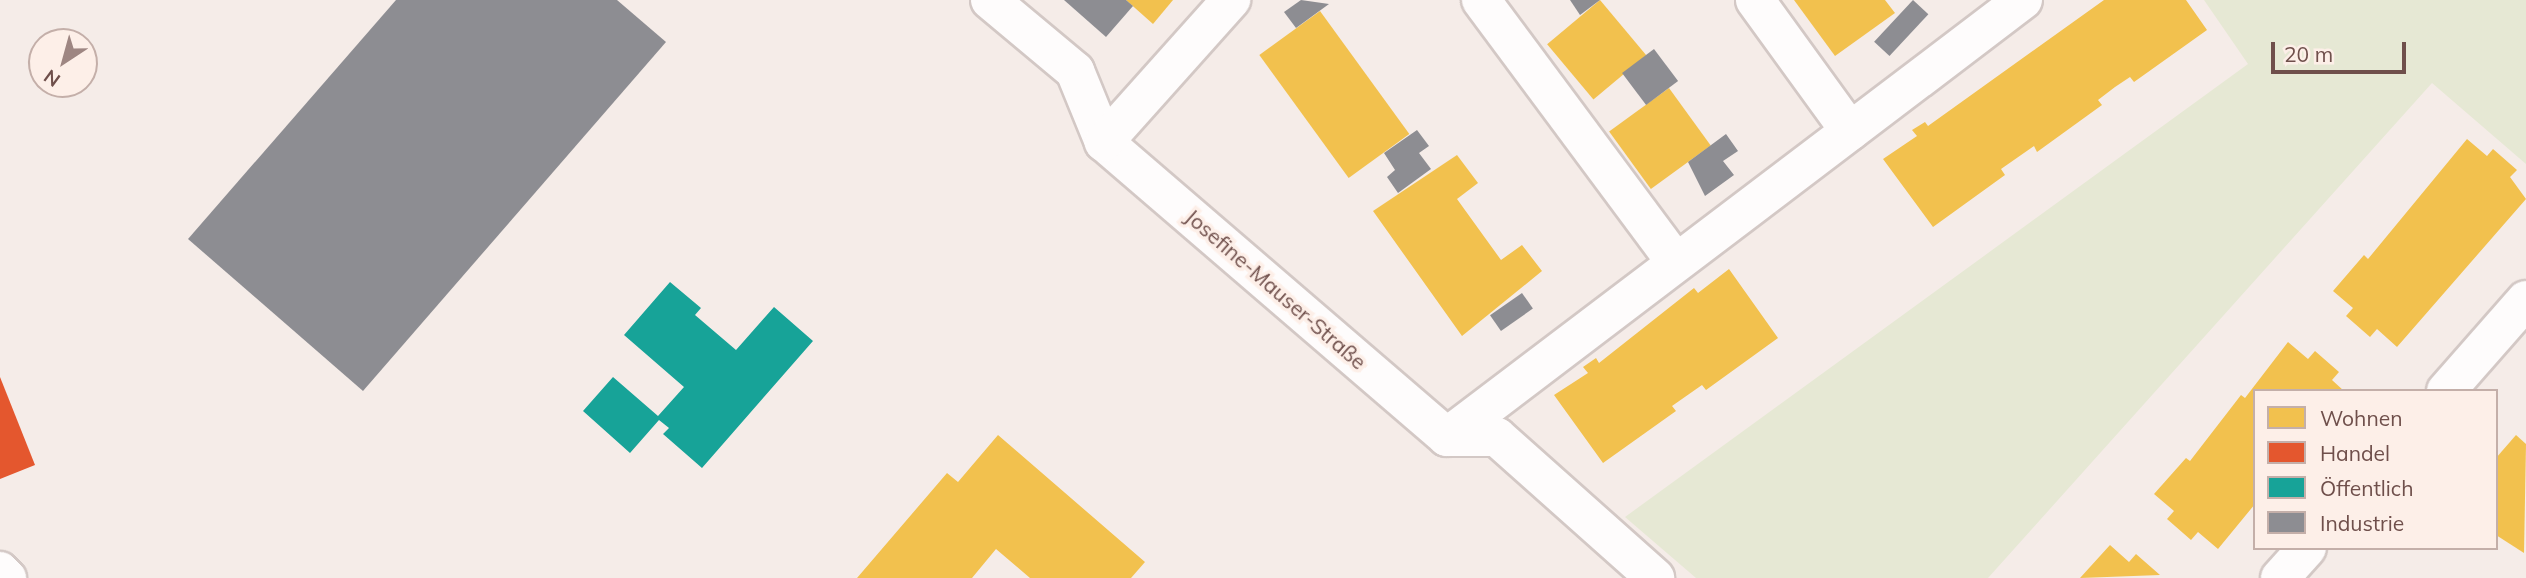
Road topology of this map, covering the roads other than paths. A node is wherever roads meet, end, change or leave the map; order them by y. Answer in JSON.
{"nodes":[{"id":1,"x":990,"y":0,"type":"edge"},
{"id":2,"x":1231,"y":0,"type":"edge"},
{"id":3,"x":1481,"y":0,"type":"edge"},
{"id":4,"x":1755,"y":0,"type":"edge"},
{"id":5,"x":2023,"y":0,"type":"edge"},
{"id":6,"x":1850,"y":131,"type":"junction"},
{"id":7,"x":1104,"y":142,"type":"junction"},
{"id":8,"x":1675,"y":261,"type":"junction"},
{"id":9,"x":2526,"y":300,"type":"edge"},
{"id":10,"x":2448,"y":389,"type":"edge"},
{"id":11,"x":1447,"y":437,"type":"junction"},
{"id":12,"x":2305,"y":550,"type":"edge"},
{"id":13,"x":0,"y":571,"type":"edge"},
{"id":14,"x":7,"y":578,"type":"edge"},
{"id":15,"x":1655,"y":578,"type":"edge"},
{"id":16,"x":2280,"y":578,"type":"edge"}],
"edges":[{"from":1,"to":7,"type":"street","name":"Josefine-Mauser-Straße"},
{"from":2,"to":7,"type":"street"},
{"from":3,"to":8,"type":"street"},
{"from":4,"to":6,"type":"street"},
{"from":5,"to":6,"type":"street"},
{"from":6,"to":8,"type":"street"},
{"from":7,"to":11,"type":"street","name":"Josefine-Mauser-Straße"},
{"from":8,"to":11,"type":"street"},
{"from":9,"to":10,"type":"street"},
{"from":11,"to":15,"type":"street"},
{"from":12,"to":16,"type":"street"},
{"from":13,"to":14,"type":"street"}]}
